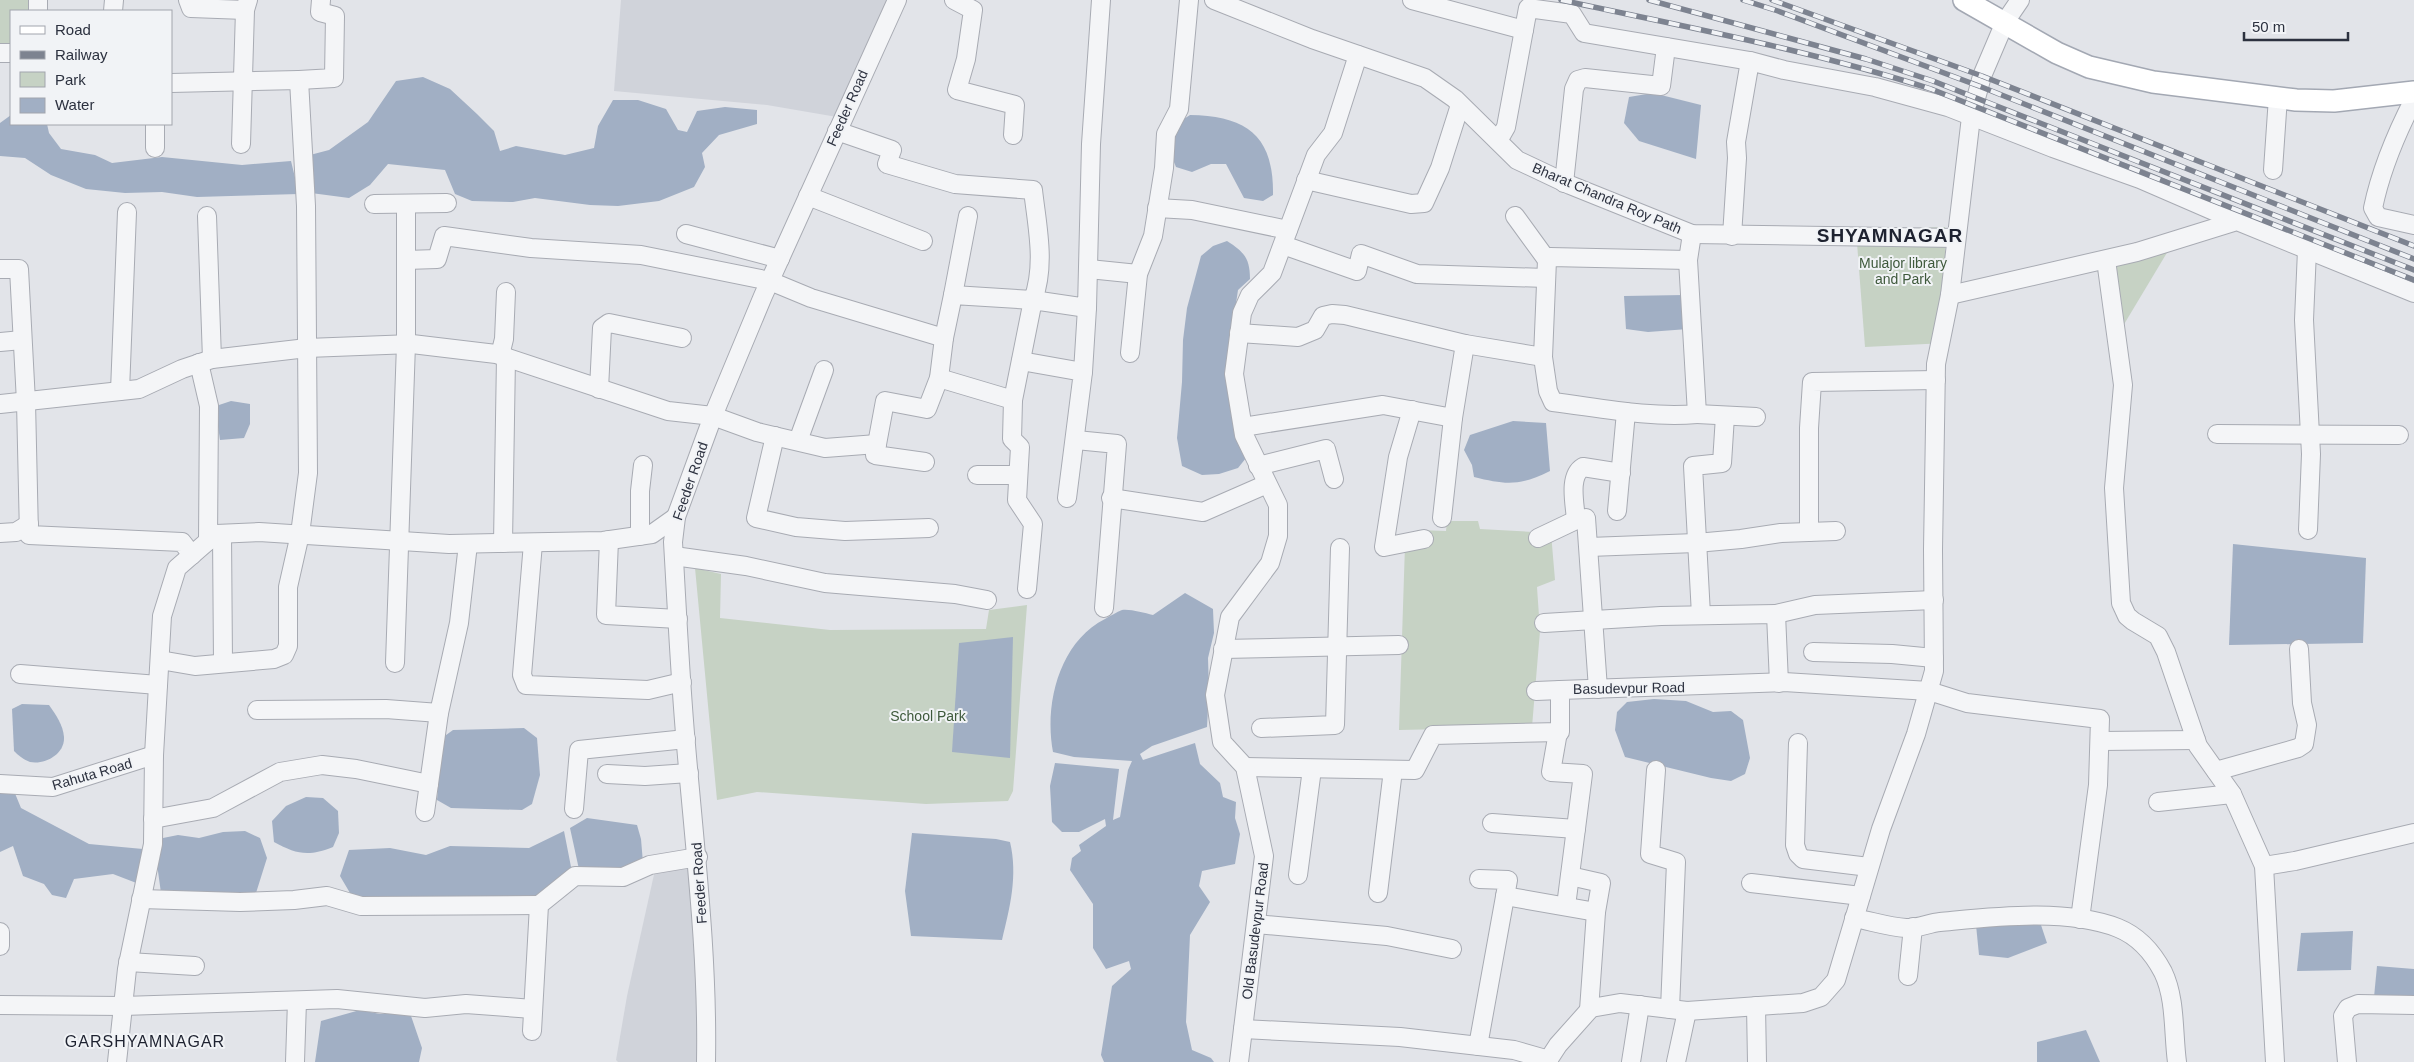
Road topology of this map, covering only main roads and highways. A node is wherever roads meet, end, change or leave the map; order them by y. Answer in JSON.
{"nodes":[{"id":1,"x":1964,"y":0,"type":"edge"},
{"id":2,"x":2414,"y":92,"type":"edge"}],
"edges":[{"from":1,"to":2,"type":"main road"}]}
